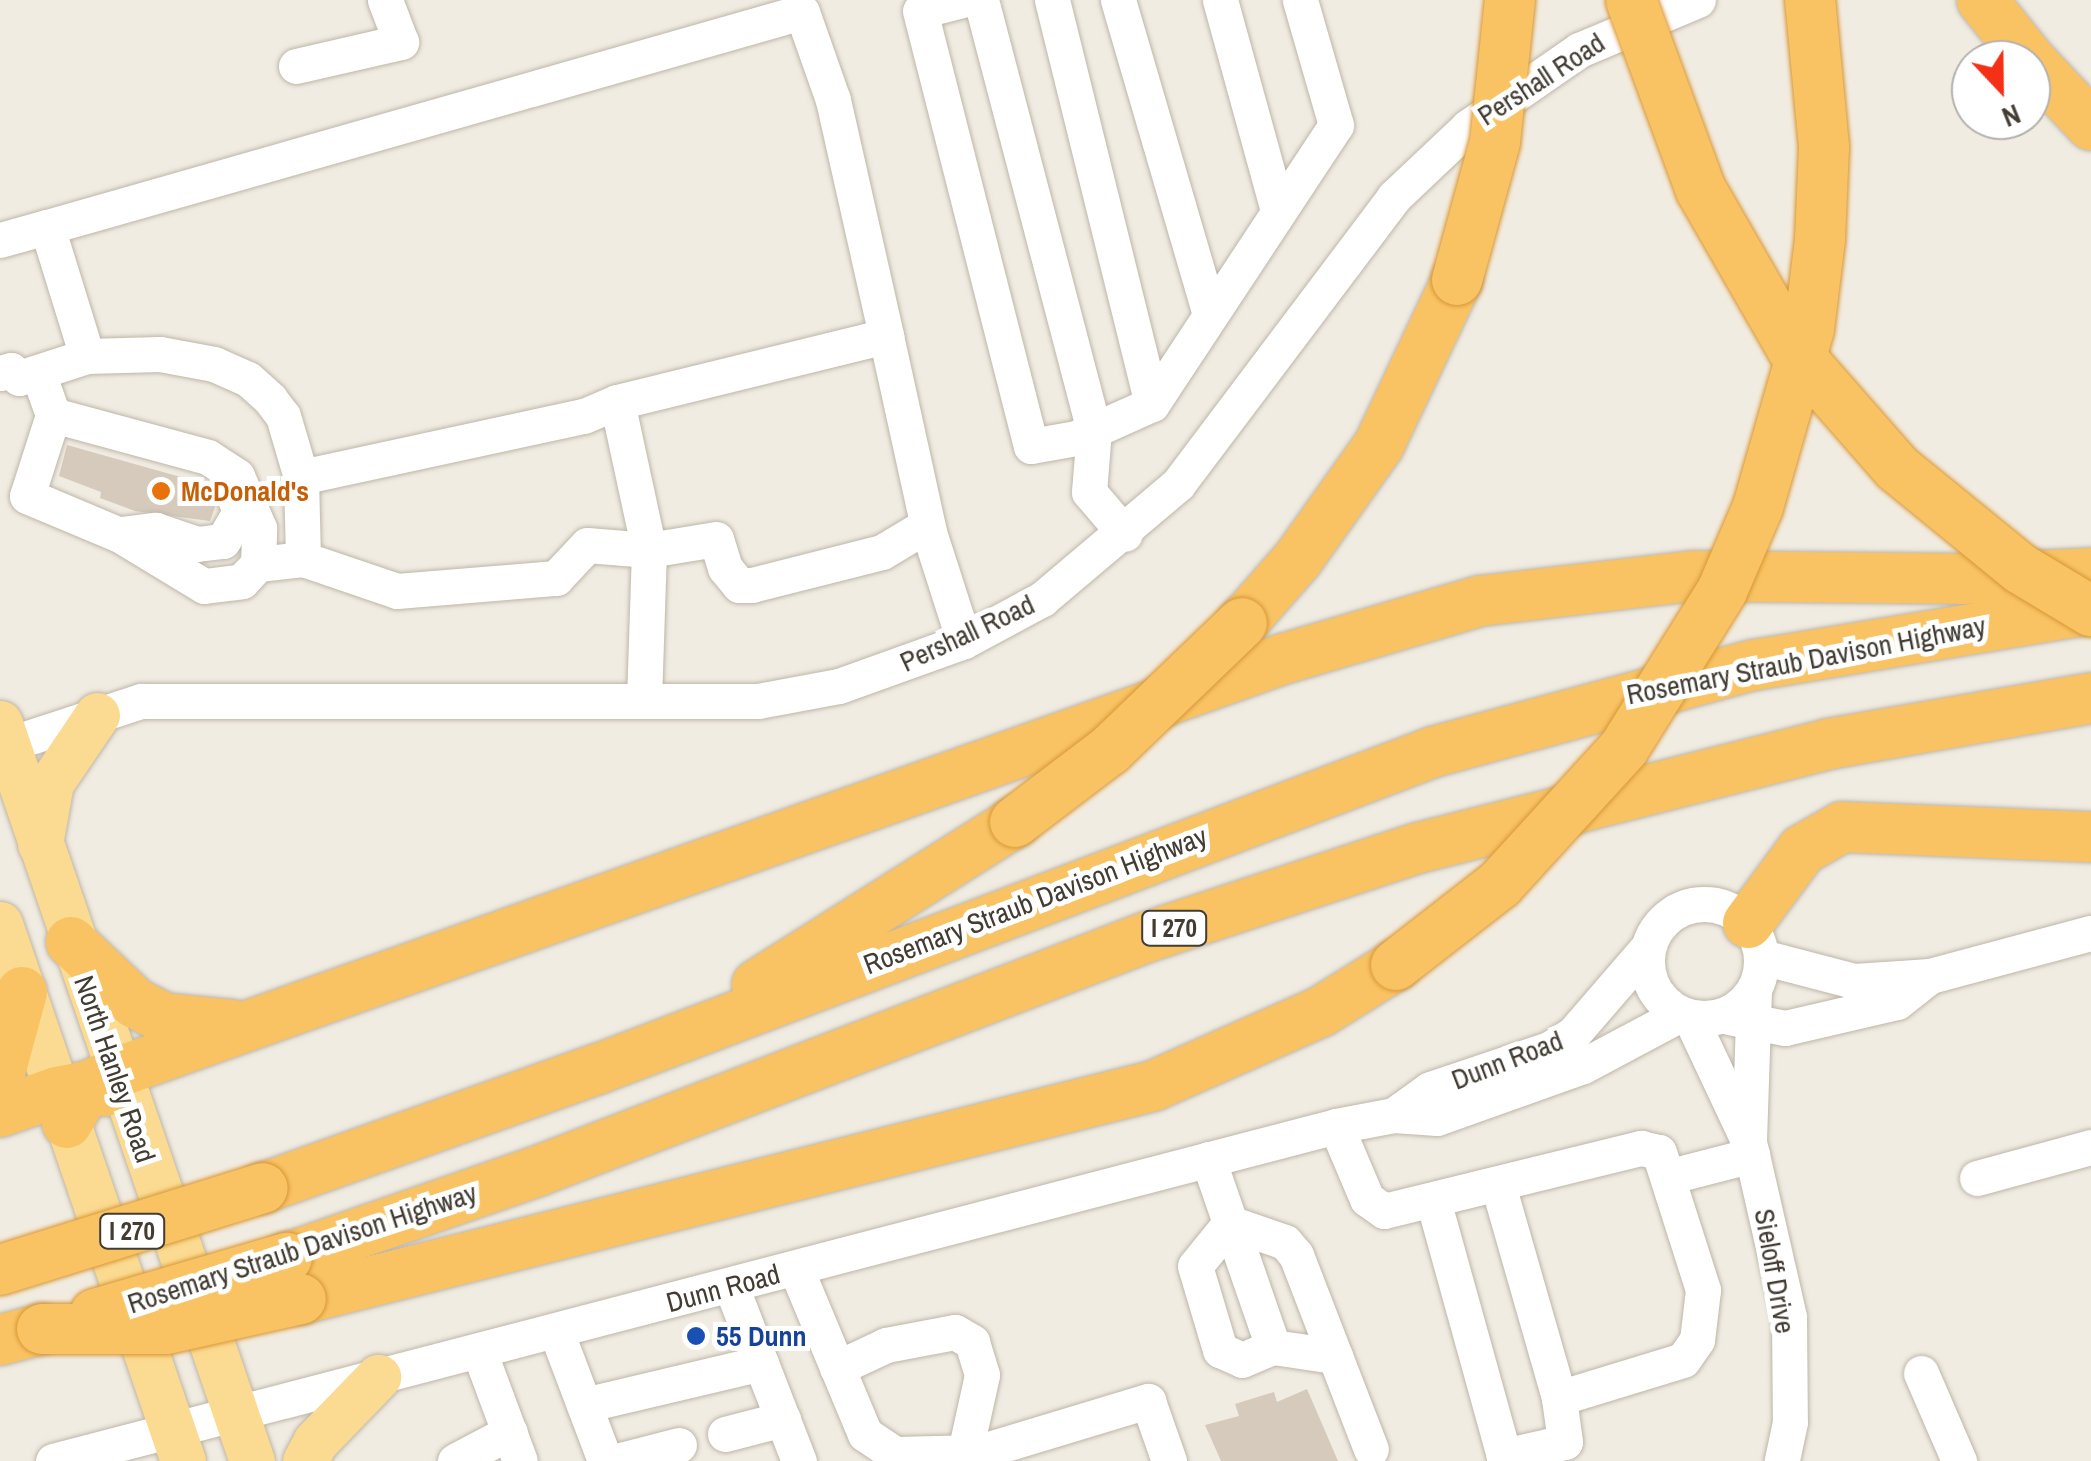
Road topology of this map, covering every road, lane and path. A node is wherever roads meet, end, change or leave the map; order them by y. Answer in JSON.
{"nodes":[{"id":1,"x":385,"y":0,"type":"edge"},
{"id":2,"x":962,"y":0,"type":"edge"},
{"id":3,"x":981,"y":0,"type":"edge"},
{"id":4,"x":1052,"y":0,"type":"edge"},
{"id":5,"x":1118,"y":0,"type":"edge"},
{"id":6,"x":1220,"y":0,"type":"edge"},
{"id":7,"x":1300,"y":0,"type":"edge"},
{"id":8,"x":1510,"y":0,"type":"edge"},
{"id":9,"x":1631,"y":0,"type":"edge"},
{"id":10,"x":1698,"y":0,"type":"edge"},
{"id":11,"x":1810,"y":0,"type":"edge"},
{"id":12,"x":1982,"y":0,"type":"edge"},
{"id":13,"x":2015,"y":40,"type":"edge"},
{"id":14,"x":296,"y":66,"type":"dead end"},
{"id":15,"x":2051,"y":82,"type":"edge"},
{"id":16,"x":2091,"y":125,"type":"edge"},
{"id":17,"x":1278,"y":211,"type":"junction"},
{"id":18,"x":46,"y":227,"type":"junction"},
{"id":19,"x":0,"y":240,"type":"edge"},
{"id":20,"x":1210,"y":314,"type":"junction"},
{"id":21,"x":886,"y":336,"type":"junction"},
{"id":22,"x":86,"y":356,"type":"junction"},
{"id":23,"x":14,"y":379,"type":"edge"},
{"id":24,"x":618,"y":402,"type":"junction"},
{"id":25,"x":1152,"y":404,"type":"junction"},
{"id":26,"x":65,"y":418,"type":"junction"},
{"id":27,"x":1094,"y":430,"type":"junction"},
{"id":28,"x":301,"y":477,"type":"junction"},
{"id":29,"x":928,"y":524,"type":"junction"},
{"id":30,"x":131,"y":533,"type":"junction"},
{"id":31,"x":1125,"y":534,"type":"junction"},
{"id":32,"x":649,"y":550,"type":"junction"},
{"id":33,"x":303,"y":559,"type":"junction"},
{"id":34,"x":258,"y":564,"type":"junction"},
{"id":35,"x":2091,"y":573,"type":"edge"},
{"id":36,"x":2091,"y":610,"type":"edge"},
{"id":37,"x":964,"y":641,"type":"junction"},
{"id":38,"x":2091,"y":698,"type":"edge"},
{"id":39,"x":644,"y":700,"type":"junction"},
{"id":40,"x":96,"y":715,"type":"junction"},
{"id":41,"x":2,"y":738,"type":"edge"},
{"id":42,"x":2091,"y":837,"type":"edge"},
{"id":43,"x":40,"y":846,"type":"junction"},
{"id":44,"x":0,"y":924,"type":"edge"},
{"id":45,"x":2091,"y":933,"type":"edge"},
{"id":46,"x":72,"y":942,"type":"junction"},
{"id":47,"x":1648,"y":947,"type":"junction"},
{"id":48,"x":1930,"y":976,"type":"junction"},
{"id":49,"x":1730,"y":991,"type":"junction"},
{"id":50,"x":22,"y":992,"type":"junction"},
{"id":51,"x":243,"y":1026,"type":"junction"},
{"id":52,"x":672,"y":1039,"type":"junction"},
{"id":53,"x":0,"y":1073,"type":"edge"},
{"id":54,"x":90,"y":1094,"type":"junction"},
{"id":55,"x":0,"y":1112,"type":"edge"},
{"id":56,"x":1394,"y":1115,"type":"junction"},
{"id":57,"x":1336,"y":1126,"type":"junction"},
{"id":58,"x":2091,"y":1147,"type":"edge"},
{"id":59,"x":1750,"y":1148,"type":"junction"},
{"id":60,"x":1208,"y":1159,"type":"junction"},
{"id":61,"x":1670,"y":1176,"type":"junction"},
{"id":62,"x":1978,"y":1178,"type":"dead end"},
{"id":63,"x":1498,"y":1186,"type":"junction"},
{"id":64,"x":1434,"y":1203,"type":"junction"},
{"id":65,"x":1230,"y":1223,"type":"junction"},
{"id":66,"x":796,"y":1268,"type":"junction"},
{"id":67,"x":0,"y":1270,"type":"edge"},
{"id":68,"x":294,"y":1278,"type":"junction"},
{"id":69,"x":731,"y":1286,"type":"junction"},
{"id":70,"x":556,"y":1331,"type":"junction"},
{"id":71,"x":21,"y":1335,"type":"edge"},
{"id":72,"x":1273,"y":1348,"type":"junction"},
{"id":73,"x":479,"y":1351,"type":"junction"},
{"id":74,"x":1335,"y":1356,"type":"junction"},
{"id":75,"x":761,"y":1363,"type":"junction"},
{"id":76,"x":837,"y":1368,"type":"junction"},
{"id":77,"x":1921,"y":1373,"type":"dead end"},
{"id":78,"x":378,"y":1377,"type":"junction"},
{"id":79,"x":1558,"y":1398,"type":"junction"},
{"id":80,"x":584,"y":1405,"type":"junction"},
{"id":81,"x":236,"y":1414,"type":"junction"},
{"id":82,"x":783,"y":1419,"type":"junction"},
{"id":83,"x":725,"y":1434,"type":"dead end"},
{"id":84,"x":177,"y":1445,"type":"edge"},
{"id":85,"x":679,"y":1446,"type":"dead end"},
{"id":86,"x":515,"y":1447,"type":"edge"},
{"id":87,"x":1372,"y":1449,"type":"dead end"},
{"id":88,"x":962,"y":1456,"type":"edge"},
{"id":89,"x":55,"y":1461,"type":"edge"},
{"id":90,"x":252,"y":1461,"type":"edge"},
{"id":91,"x":306,"y":1461,"type":"edge"},
{"id":92,"x":455,"y":1461,"type":"edge"},
{"id":93,"x":605,"y":1461,"type":"edge"},
{"id":94,"x":618,"y":1461,"type":"edge"},
{"id":95,"x":799,"y":1461,"type":"edge"},
{"id":96,"x":1169,"y":1461,"type":"edge"},
{"id":97,"x":1782,"y":1461,"type":"edge"},
{"id":98,"x":1959,"y":1461,"type":"edge"}],
"edges":[{"from":1,"to":14,"type":"street"},
{"from":2,"to":27,"type":"street"},
{"from":3,"to":27,"type":"street"},
{"from":4,"to":25,"type":"street"},
{"from":5,"to":20,"type":"street"},
{"from":6,"to":17,"type":"street"},
{"from":7,"to":17,"type":"street"},
{"from":8,"to":52,"type":"highway","bridge":true},
{"from":9,"to":36,"type":"highway","bridge":true},
{"from":10,"to":31,"type":"street","name":"Pershall Road"},
{"from":11,"to":68,"type":"highway","bridge":true},
{"from":12,"to":13,"type":"highway"},
{"from":15,"to":16,"type":"highway"},
{"from":17,"to":20,"type":"street"},
{"from":18,"to":19,"type":"street"},
{"from":18,"to":21,"type":"street"},
{"from":18,"to":22,"type":"street"},
{"from":20,"to":25,"type":"street"},
{"from":21,"to":24,"type":"street"},
{"from":21,"to":29,"type":"street"},
{"from":22,"to":23,"type":"street"},
{"from":22,"to":28,"type":"street"},
{"from":23,"to":26,"type":"street"},
{"from":24,"to":28,"type":"street"},
{"from":24,"to":32,"type":"street"},
{"from":25,"to":27,"type":"street"},
{"from":26,"to":30,"type":"street"},
{"from":26,"to":30,"type":"street"},
{"from":26,"to":34,"type":"street"},
{"from":27,"to":31,"type":"street"},
{"from":28,"to":33,"type":"street"},
{"from":29,"to":32,"type":"street"},
{"from":29,"to":37,"type":"street"},
{"from":30,"to":34,"type":"street"},
{"from":31,"to":37,"type":"street","name":"Pershall Road"},
{"from":32,"to":33,"type":"street"},
{"from":32,"to":39,"type":"street"},
{"from":33,"to":34,"type":"street"},
{"from":35,"to":51,"type":"highway"},
{"from":36,"to":52,"type":"highway","name":"Rosemary Straub Davison Highway","number":"I 270"},
{"from":37,"to":39,"type":"street","name":"Pershall Road"},
{"from":38,"to":68,"type":"highway","name":"Rosemary Straub Davison Highway","number":"I 270"},
{"from":39,"to":40,"type":"street","name":"Pershall Road"},
{"from":40,"to":41,"type":"street","name":"Pershall Road"},
{"from":40,"to":43,"type":"main road"},
{"from":41,"to":43,"type":"main road","name":"North Hanley Road"},
{"from":42,"to":49,"type":"highway"},
{"from":43,"to":46,"type":"main road","name":"North Hanley Road"},
{"from":44,"to":50,"type":"main road","name":"North Hanley Road"},
{"from":45,"to":48,"type":"street","name":"Dunn Road"},
{"from":46,"to":51,"type":"highway"},
{"from":46,"to":54,"type":"main road","name":"North Hanley Road"},
{"from":47,"to":49,"type":"street"},
{"from":47,"to":49,"type":"street","name":"Dunn Road"},
{"from":47,"to":56,"type":"street","name":"Dunn Road"},
{"from":48,"to":49,"type":"street","name":"Dunn Road"},
{"from":48,"to":49,"type":"street","name":"Dunn Road"},
{"from":49,"to":56,"type":"street","name":"Dunn Road"},
{"from":49,"to":59,"type":"street","name":"Sieloff Drive"},
{"from":49,"to":59,"type":"street","name":"Sieloff Drive"},
{"from":50,"to":53,"type":"highway"},
{"from":50,"to":54,"type":"main road","name":"North Hanley Road"},
{"from":51,"to":54,"type":"highway"},
{"from":52,"to":67,"type":"highway","name":"Rosemary Straub Davison Highway","number":"I 270","bridge":true},
{"from":54,"to":55,"type":"highway"},
{"from":54,"to":81,"type":"main road","name":"North Hanley Road"},
{"from":54,"to":84,"type":"main road"},
{"from":56,"to":57,"type":"street","name":"Dunn Road"},
{"from":57,"to":60,"type":"street","name":"Dunn Road"},
{"from":57,"to":64,"type":"street"},
{"from":58,"to":62,"type":"street"},
{"from":59,"to":61,"type":"street"},
{"from":59,"to":97,"type":"street","name":"Sieloff Drive"},
{"from":60,"to":65,"type":"street"},
{"from":60,"to":66,"type":"street","name":"Dunn Road"},
{"from":61,"to":63,"type":"street"},
{"from":61,"to":79,"type":"street"},
{"from":63,"to":64,"type":"street"},
{"from":63,"to":79,"type":"street"},
{"from":64,"to":79,"type":"street"},
{"from":65,"to":72,"type":"street"},
{"from":65,"to":72,"type":"street"},
{"from":65,"to":74,"type":"street"},
{"from":66,"to":69,"type":"street","name":"Dunn Road"},
{"from":66,"to":76,"type":"street"},
{"from":68,"to":71,"type":"highway","bridge":true},
{"from":69,"to":70,"type":"street","name":"Dunn Road"},
{"from":69,"to":75,"type":"street"},
{"from":70,"to":73,"type":"street","name":"Dunn Road"},
{"from":70,"to":80,"type":"street"},
{"from":72,"to":74,"type":"street"},
{"from":73,"to":78,"type":"street","name":"Dunn Road"},
{"from":73,"to":86,"type":"street"},
{"from":74,"to":87,"type":"street"},
{"from":75,"to":80,"type":"street"},
{"from":75,"to":82,"type":"street"},
{"from":76,"to":88,"type":"street"},
{"from":76,"to":88,"type":"street"},
{"from":77,"to":98,"type":"street"},
{"from":78,"to":81,"type":"street","name":"Dunn Road"},
{"from":78,"to":91,"type":"main road"},
{"from":80,"to":93,"type":"street"},
{"from":81,"to":84,"type":"street","name":"Dunn Road"},
{"from":81,"to":90,"type":"main road","name":"North Hanley Road"},
{"from":82,"to":83,"type":"street"},
{"from":82,"to":95,"type":"street"},
{"from":84,"to":89,"type":"street","name":"Dunn Road"},
{"from":85,"to":94,"type":"street"},
{"from":86,"to":92,"type":"street"},
{"from":88,"to":96,"type":"street"}]}
